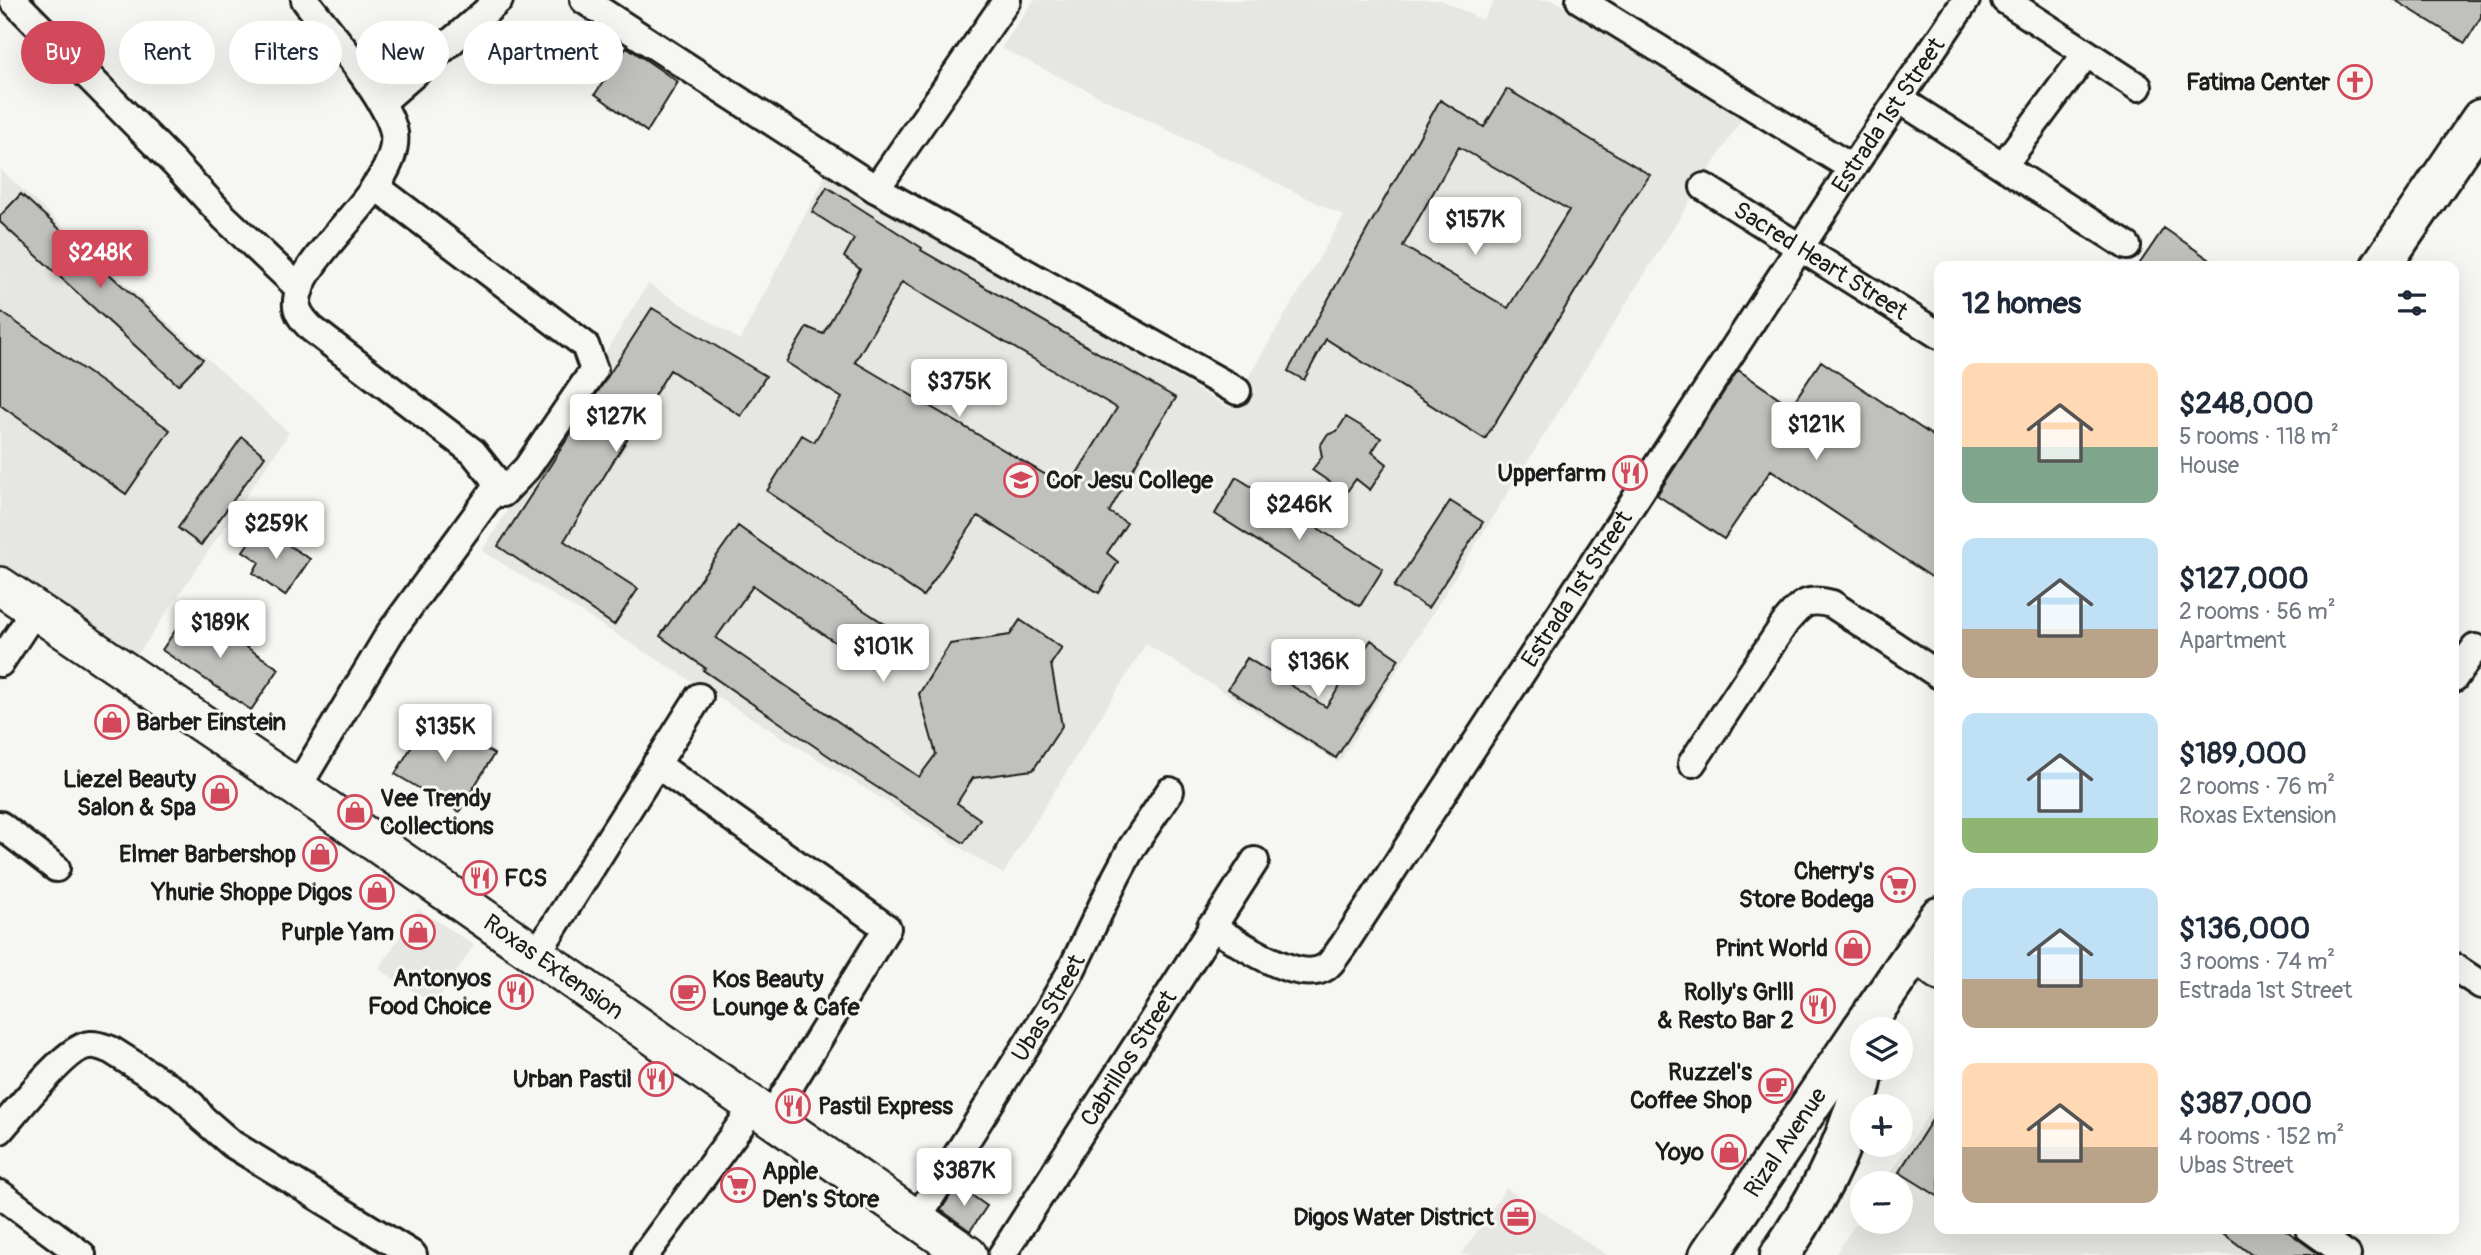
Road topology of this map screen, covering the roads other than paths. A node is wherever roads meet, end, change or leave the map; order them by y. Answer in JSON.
{"nodes":[{"id":1,"x":305,"y":0,"type":"edge"},
{"id":2,"x":499,"y":0,"type":"edge"},
{"id":3,"x":584,"y":0,"type":"edge"},
{"id":4,"x":1007,"y":0,"type":"edge"},
{"id":5,"x":1580,"y":0,"type":"edge"},
{"id":6,"x":1966,"y":0,"type":"edge"},
{"id":7,"x":2005,"y":0,"type":"edge"},
{"id":8,"x":28,"y":5,"type":"edge"},
{"id":9,"x":2087,"y":54,"type":"junction"},
{"id":10,"x":2138,"y":87,"type":"dead end"},
{"id":11,"x":1899,"y":99,"type":"junction"},
{"id":12,"x":382,"y":102,"type":"junction"},
{"id":13,"x":2481,"y":119,"type":"edge"},
{"id":14,"x":2003,"y":166,"type":"junction"},
{"id":15,"x":1852,"y":168,"type":"junction"},
{"id":16,"x":375,"y":186,"type":"junction"},
{"id":17,"x":1704,"y":187,"type":"dead end"},
{"id":18,"x":876,"y":190,"type":"junction"},
{"id":19,"x":2127,"y":246,"type":"dead end"},
{"id":20,"x":1800,"y":247,"type":"junction"},
{"id":21,"x":2384,"y":261,"type":"edge"},
{"id":22,"x":300,"y":289,"type":"junction"},
{"id":23,"x":1934,"y":332,"type":"edge"},
{"id":24,"x":1237,"y":391,"type":"dead end"},
{"id":25,"x":495,"y":492,"type":"junction"},
{"id":26,"x":0,"y":586,"type":"edge"},
{"id":27,"x":35,"y":610,"type":"junction"},
{"id":28,"x":2475,"y":648,"type":"dead end"},
{"id":29,"x":0,"y":663,"type":"edge"},
{"id":30,"x":2459,"y":671,"type":"edge"},
{"id":31,"x":1934,"y":672,"type":"edge"},
{"id":32,"x":699,"y":697,"type":"dead end"},
{"id":33,"x":1692,"y":763,"type":"dead end"},
{"id":34,"x":656,"y":764,"type":"junction"},
{"id":35,"x":297,"y":788,"type":"junction"},
{"id":36,"x":1170,"y":791,"type":"dead end"},
{"id":37,"x":0,"y":825,"type":"edge"},
{"id":38,"x":1255,"y":860,"type":"dead end"},
{"id":39,"x":56,"y":869,"type":"dead end"},
{"id":40,"x":1212,"y":926,"type":"junction"},
{"id":41,"x":1934,"y":935,"type":"edge"},
{"id":42,"x":536,"y":955,"type":"junction"},
{"id":43,"x":1925,"y":967,"type":"edge"},
{"id":44,"x":2459,"y":970,"type":"edge"},
{"id":45,"x":2481,"y":985,"type":"edge"},
{"id":46,"x":1875,"y":1017,"type":"edge"},
{"id":47,"x":1850,"y":1049,"type":"edge"},
{"id":48,"x":1862,"y":1080,"type":"edge"},
{"id":49,"x":762,"y":1112,"type":"junction"},
{"id":50,"x":0,"y":1130,"type":"edge"},
{"id":51,"x":0,"y":1194,"type":"edge"},
{"id":52,"x":916,"y":1220,"type":"junction"},
{"id":53,"x":2317,"y":1234,"type":"edge"},
{"id":54,"x":82,"y":1255,"type":"edge"},
{"id":55,"x":413,"y":1255,"type":"edge"},
{"id":56,"x":645,"y":1255,"type":"edge"},
{"id":57,"x":967,"y":1255,"type":"edge"},
{"id":58,"x":1002,"y":1255,"type":"edge"},
{"id":59,"x":1709,"y":1255,"type":"edge"},
{"id":60,"x":1780,"y":1255,"type":"edge"},
{"id":61,"x":2347,"y":1255,"type":"edge"}],
"edges":[{"from":1,"to":12,"type":"street"},
{"from":2,"to":12,"type":"street"},
{"from":3,"to":18,"type":"street"},
{"from":4,"to":18,"type":"street"},
{"from":5,"to":15,"type":"street"},
{"from":6,"to":11,"type":"street","name":"Estrada 1st Street"},
{"from":7,"to":9,"type":"street"},
{"from":8,"to":22,"type":"street"},
{"from":9,"to":10,"type":"street"},
{"from":9,"to":14,"type":"street"},
{"from":11,"to":14,"type":"street"},
{"from":11,"to":15,"type":"street","name":"Estrada 1st Street"},
{"from":12,"to":16,"type":"street"},
{"from":13,"to":21,"type":"main road"},
{"from":14,"to":19,"type":"street"},
{"from":15,"to":20,"type":"street","name":"Estrada 1st Street"},
{"from":16,"to":22,"type":"street"},
{"from":16,"to":25,"type":"street"},
{"from":17,"to":20,"type":"street","name":"Sacred Heart Street"},
{"from":18,"to":24,"type":"street"},
{"from":20,"to":23,"type":"street","name":"Sacred Heart Street"},
{"from":20,"to":40,"type":"street","name":"Estrada 1st Street"},
{"from":22,"to":25,"type":"street"},
{"from":25,"to":35,"type":"street"},
{"from":26,"to":27,"type":"main road","name":"Roxas Extension"},
{"from":27,"to":29,"type":"street"},
{"from":27,"to":35,"type":"main road","name":"Roxas Extension"},
{"from":28,"to":30,"type":"street"},
{"from":31,"to":33,"type":"street"},
{"from":32,"to":34,"type":"street"},
{"from":34,"to":42,"type":"street"},
{"from":34,"to":49,"type":"street"},
{"from":35,"to":42,"type":"main road","name":"Roxas Extension"},
{"from":36,"to":52,"type":"street","name":"Ubas Street"},
{"from":37,"to":39,"type":"street"},
{"from":38,"to":40,"type":"street","name":"Cabrillos Street"},
{"from":40,"to":58,"type":"street","name":"Cabrillos Street"},
{"from":41,"to":43,"type":"main road","name":"Rizal Avenue"},
{"from":42,"to":49,"type":"main road","name":"Roxas Extension"},
{"from":43,"to":46,"type":"main road","name":"Rizal Avenue"},
{"from":44,"to":45,"type":"street"},
{"from":47,"to":59,"type":"main road","name":"Rizal Avenue"},
{"from":48,"to":60,"type":"main road","name":"Rizal Avenue"},
{"from":49,"to":52,"type":"main road","name":"Roxas Extension"},
{"from":49,"to":56,"type":"street"},
{"from":50,"to":55,"type":"street"},
{"from":51,"to":54,"type":"street"},
{"from":52,"to":57,"type":"main road","name":"Roxas Extension"},
{"from":53,"to":61,"type":"street"}]}
